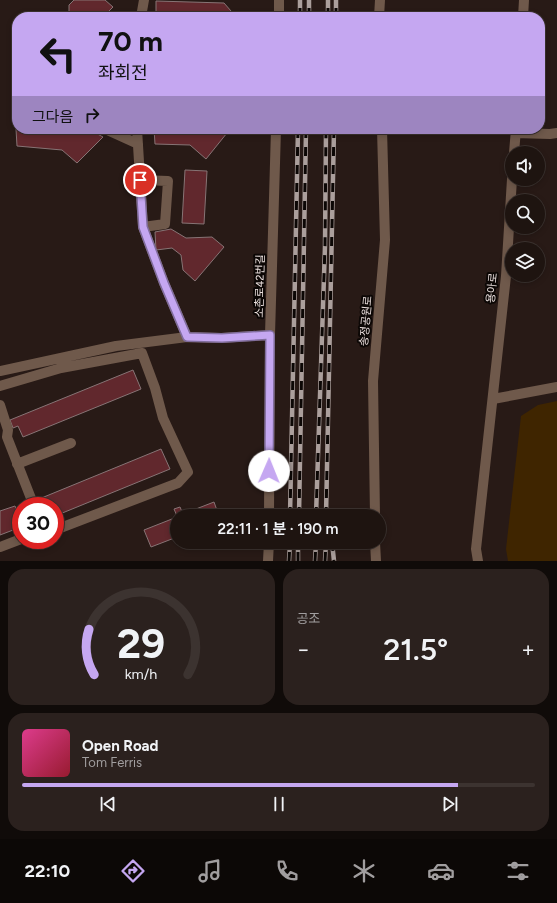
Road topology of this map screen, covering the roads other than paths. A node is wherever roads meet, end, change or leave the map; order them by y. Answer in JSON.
{"nodes":[{"id":1,"x":144,"y":0,"type":"edge"},
{"id":2,"x":279,"y":0,"type":"edge"},
{"id":3,"x":380,"y":0,"type":"edge"},
{"id":4,"x":524,"y":0,"type":"edge"},
{"id":5,"x":142,"y":12,"type":"edge"},
{"id":6,"x":279,"y":12,"type":"edge"},
{"id":7,"x":379,"y":12,"type":"edge"},
{"id":8,"x":523,"y":12,"type":"edge"},
{"id":9,"x":557,"y":133,"type":"edge"},
{"id":10,"x":117,"y":134,"type":"edge"},
{"id":11,"x":138,"y":134,"type":"edge"},
{"id":12,"x":276,"y":134,"type":"edge"},
{"id":13,"x":382,"y":134,"type":"edge"},
{"id":14,"x":515,"y":134,"type":"edge"},
{"id":15,"x":545,"y":134,"type":"edge"},
{"id":16,"x":138,"y":144,"type":"junction"},
{"id":17,"x":514,"y":146,"type":"edge"},
{"id":18,"x":140,"y":180,"type":"junction"},
{"id":19,"x":512,"y":186,"type":"edge"},
{"id":20,"x":143,"y":227,"type":"junction"},
{"id":21,"x":270,"y":335,"type":"junction"},
{"id":22,"x":187,"y":337,"type":"junction"},
{"id":23,"x":0,"y":371,"type":"edge"},
{"id":24,"x":0,"y":386,"type":"edge"},
{"id":25,"x":557,"y":387,"type":"edge"},
{"id":26,"x":493,"y":399,"type":"junction"},
{"id":27,"x":0,"y":405,"type":"edge"},
{"id":28,"x":71,"y":443,"type":"dead end"},
{"id":29,"x":17,"y":464,"type":"junction"},
{"id":30,"x":30,"y":497,"type":"edge"},
{"id":31,"x":269,"y":509,"type":"edge"},
{"id":32,"x":375,"y":509,"type":"edge"},
{"id":33,"x":64,"y":527,"type":"edge"},
{"id":34,"x":12,"y":542,"type":"edge"},
{"id":35,"x":0,"y":547,"type":"edge"},
{"id":36,"x":269,"y":549,"type":"edge"},
{"id":37,"x":375,"y":549,"type":"edge"},
{"id":38,"x":268,"y":561,"type":"edge"},
{"id":39,"x":376,"y":561,"type":"edge"},
{"id":40,"x":478,"y":561,"type":"edge"}],
"edges":[{"from":1,"to":5,"type":"street"},
{"from":2,"to":6,"type":"street"},
{"from":3,"to":7,"type":"street"},
{"from":4,"to":8,"type":"street"},
{"from":9,"to":15,"type":"street"},
{"from":10,"to":16,"type":"street"},
{"from":11,"to":16,"type":"street"},
{"from":12,"to":21,"type":"street","name":"소촌로42번길"},
{"from":13,"to":32,"type":"street","name":"송정공원로"},
{"from":14,"to":17,"type":"street"},
{"from":16,"to":18,"type":"street"},
{"from":18,"to":20,"type":"street"},
{"from":18,"to":20,"type":"street"},
{"from":19,"to":26,"type":"street","name":"용아로"},
{"from":20,"to":22,"type":"street"},
{"from":21,"to":22,"type":"street"},
{"from":21,"to":31,"type":"street","name":"소촌로42번길"},
{"from":22,"to":23,"type":"street"},
{"from":24,"to":33,"type":"street"},
{"from":25,"to":26,"type":"street"},
{"from":26,"to":40,"type":"street","name":"용아로"},
{"from":27,"to":29,"type":"street"},
{"from":28,"to":29,"type":"street"},
{"from":29,"to":30,"type":"street"},
{"from":34,"to":35,"type":"street"},
{"from":36,"to":38,"type":"street"},
{"from":37,"to":39,"type":"street"}]}
